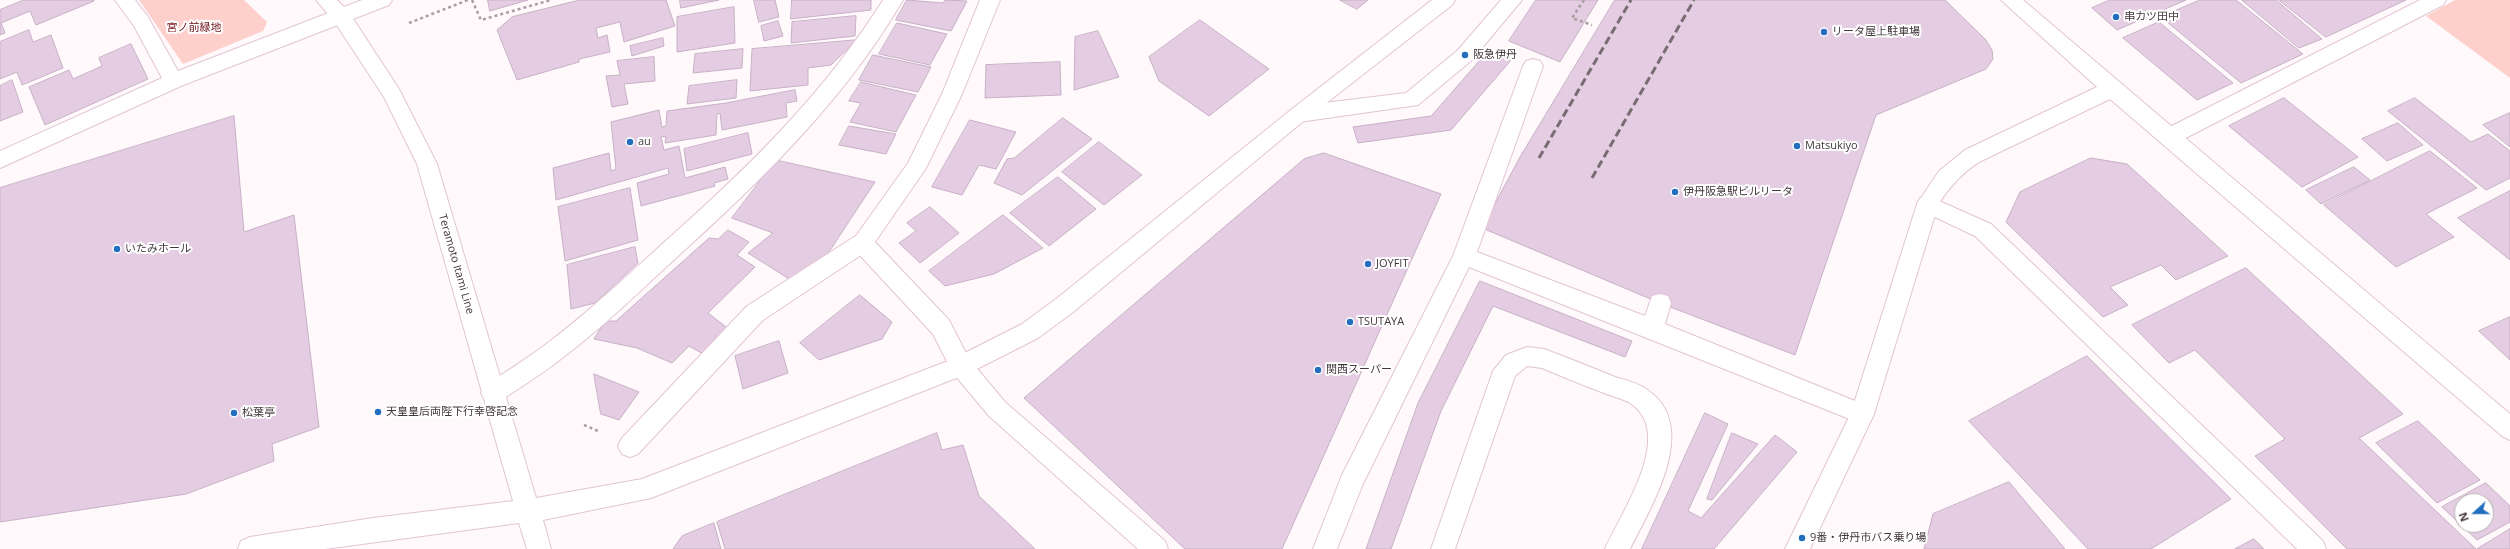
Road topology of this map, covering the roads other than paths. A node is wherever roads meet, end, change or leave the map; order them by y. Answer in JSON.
{"nodes":[{"id":1,"x":125,"y":0,"type":"edge"},
{"id":2,"x":326,"y":0,"type":"edge"},
{"id":3,"x":382,"y":0,"type":"edge"},
{"id":4,"x":894,"y":0,"type":"edge"},
{"id":5,"x":990,"y":0,"type":"edge"},
{"id":6,"x":1512,"y":0,"type":"edge"},
{"id":7,"x":2011,"y":0,"type":"edge"},
{"id":8,"x":2436,"y":0,"type":"edge"},
{"id":9,"x":1440,"y":1,"type":"edge"},
{"id":10,"x":341,"y":16,"type":"junction"},
{"id":11,"x":1533,"y":66,"type":"dead end"},
{"id":12,"x":174,"y":81,"type":"junction"},
{"id":13,"x":2112,"y":89,"type":"junction"},
{"id":14,"x":1299,"y":114,"type":"junction"},
{"id":15,"x":2169,"y":137,"type":"junction"},
{"id":16,"x":0,"y":160,"type":"edge"},
{"id":17,"x":1928,"y":204,"type":"junction"},
{"id":18,"x":862,"y":243,"type":"junction"},
{"id":19,"x":1464,"y":256,"type":"junction"},
{"id":20,"x":1660,"y":303,"type":"dead end"},
{"id":21,"x":1652,"y":329,"type":"junction"},
{"id":22,"x":961,"y":366,"type":"junction"},
{"id":23,"x":493,"y":393,"type":"junction"},
{"id":24,"x":1862,"y":414,"type":"junction"},
{"id":25,"x":2510,"y":429,"type":"edge"},
{"id":26,"x":630,"y":446,"type":"dead end"},
{"id":27,"x":528,"y":511,"type":"junction"},
{"id":28,"x":250,"y":549,"type":"edge"},
{"id":29,"x":539,"y":549,"type":"edge"},
{"id":30,"x":1156,"y":549,"type":"edge"},
{"id":31,"x":1325,"y":549,"type":"edge"},
{"id":32,"x":1443,"y":549,"type":"edge"},
{"id":33,"x":1616,"y":549,"type":"edge"},
{"id":34,"x":1797,"y":549,"type":"edge"},
{"id":35,"x":2314,"y":549,"type":"edge"}],
"edges":[{"from":1,"to":12,"type":"street"},
{"from":2,"to":10,"type":"street","name":"Teramoto Itami Line"},
{"from":3,"to":10,"type":"street"},
{"from":4,"to":23,"type":"street"},
{"from":5,"to":18,"type":"street"},
{"from":6,"to":14,"type":"street"},
{"from":7,"to":13,"type":"street"},
{"from":8,"to":15,"type":"street"},
{"from":9,"to":14,"type":"street"},
{"from":10,"to":12,"type":"street"},
{"from":10,"to":23,"type":"street","name":"Teramoto Itami Line"},
{"from":11,"to":19,"type":"street"},
{"from":12,"to":16,"type":"street"},
{"from":13,"to":15,"type":"street"},
{"from":13,"to":17,"type":"street"},
{"from":14,"to":22,"type":"street"},
{"from":15,"to":25,"type":"street"},
{"from":17,"to":24,"type":"street"},
{"from":17,"to":35,"type":"street"},
{"from":18,"to":22,"type":"street"},
{"from":18,"to":26,"type":"street"},
{"from":19,"to":21,"type":"street"},
{"from":19,"to":31,"type":"street"},
{"from":20,"to":21,"type":"street"},
{"from":21,"to":24,"type":"street"},
{"from":22,"to":27,"type":"street"},
{"from":22,"to":30,"type":"street"},
{"from":23,"to":27,"type":"street","name":"Teramoto Itami Line"},
{"from":24,"to":34,"type":"street"},
{"from":27,"to":28,"type":"street"},
{"from":27,"to":29,"type":"street","name":"Teramoto Itami Line"},
{"from":32,"to":33,"type":"street"}]}
